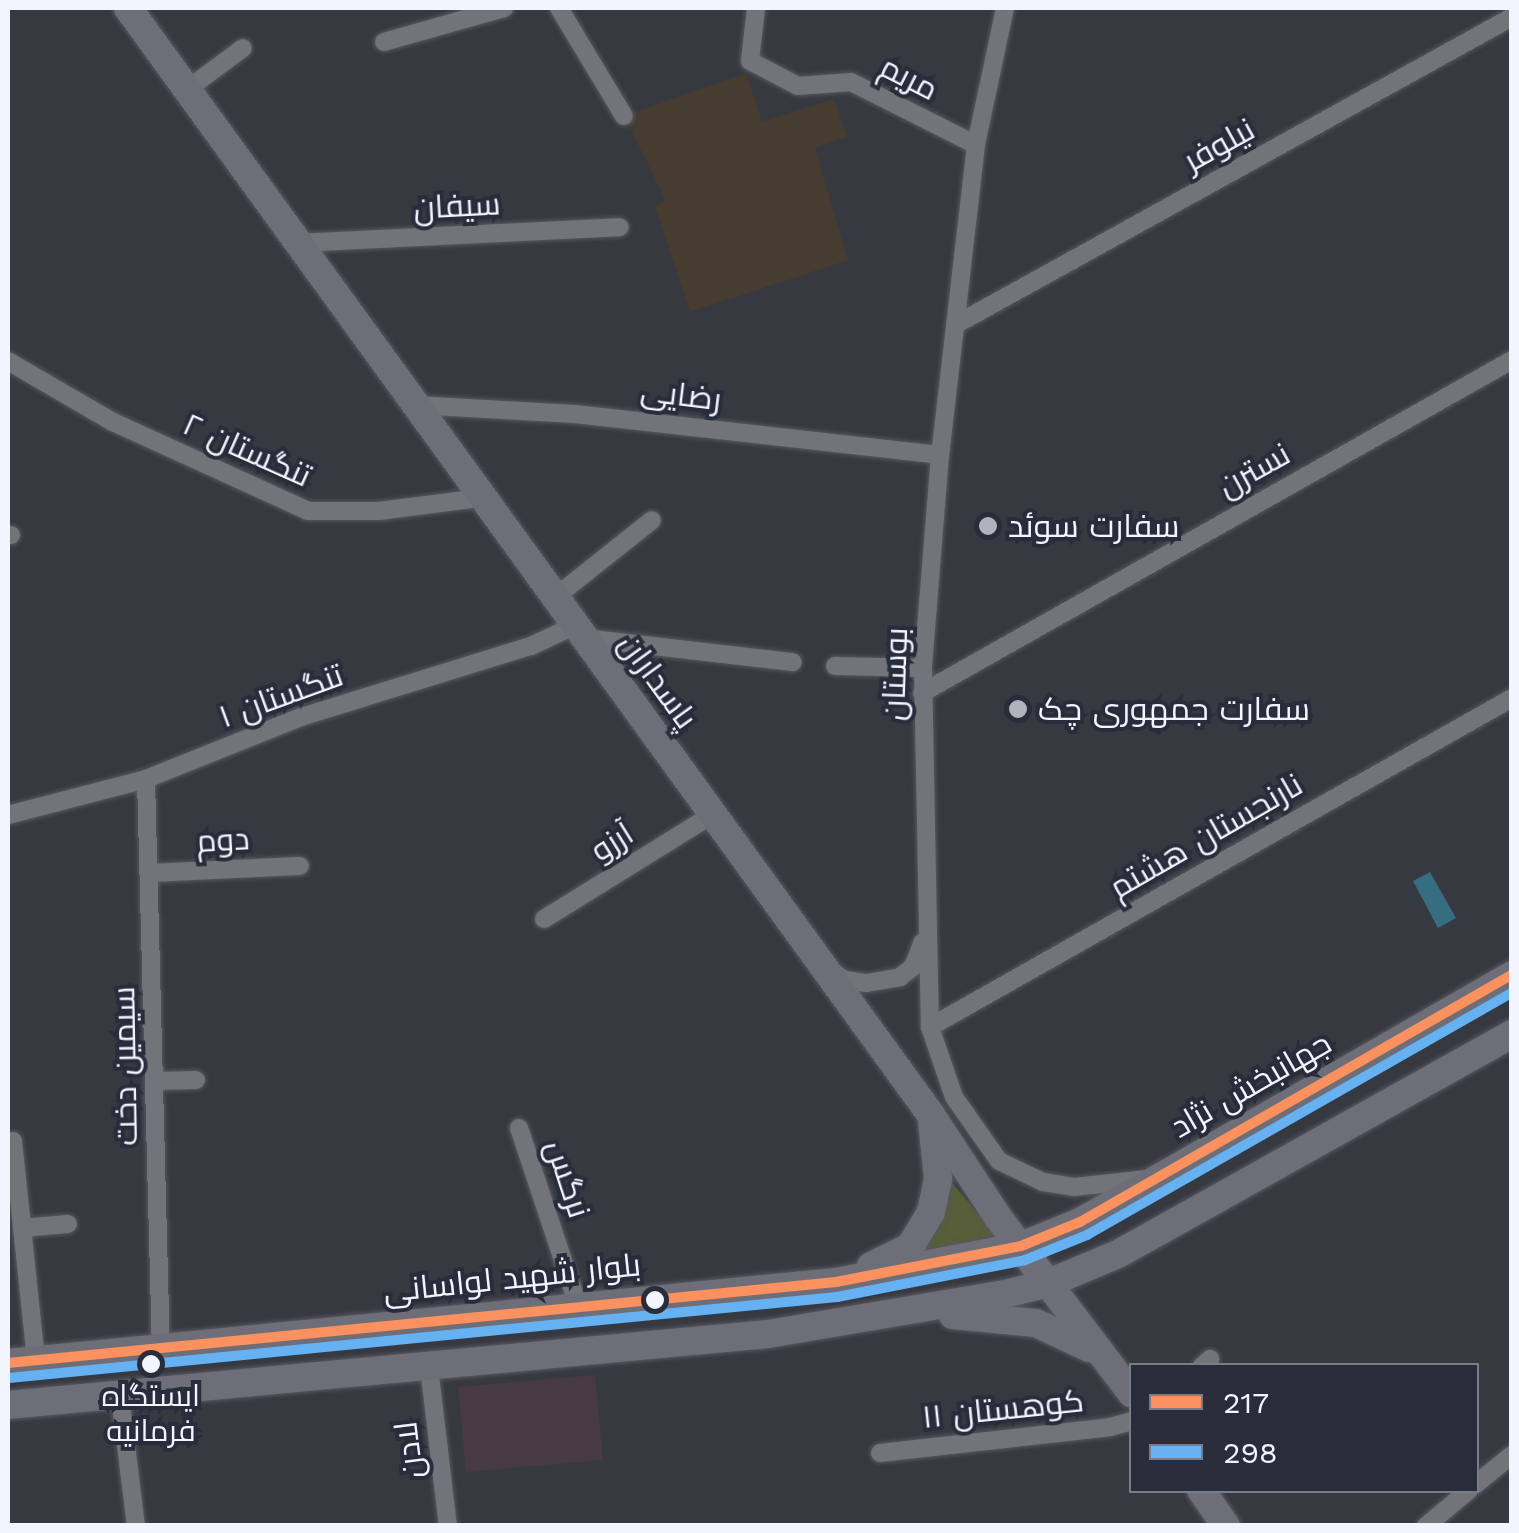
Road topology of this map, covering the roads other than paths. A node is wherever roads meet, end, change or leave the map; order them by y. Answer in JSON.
{"nodes":[{"id":1,"x":128,"y":8,"type":"edge"},
{"id":2,"x":504,"y":8,"type":"edge"},
{"id":3,"x":559,"y":8,"type":"edge"},
{"id":4,"x":756,"y":8,"type":"edge"},
{"id":5,"x":1005,"y":8,"type":"edge"},
{"id":6,"x":1512,"y":17,"type":"edge"},
{"id":7,"x":384,"y":42,"type":"dead end"},
{"id":8,"x":243,"y":48,"type":"dead end"},
{"id":9,"x":186,"y":91,"type":"junction"},
{"id":10,"x":624,"y":116,"type":"dead end"},
{"id":11,"x":976,"y":145,"type":"junction"},
{"id":12,"x":620,"y":227,"type":"dead end"},
{"id":13,"x":296,"y":244,"type":"junction"},
{"id":14,"x":955,"y":325,"type":"junction"},
{"id":15,"x":1512,"y":360,"type":"edge"},
{"id":16,"x":8,"y":361,"type":"edge"},
{"id":17,"x":414,"y":405,"type":"junction"},
{"id":18,"x":940,"y":455,"type":"junction"},
{"id":19,"x":481,"y":498,"type":"junction"},
{"id":20,"x":652,"y":520,"type":"dead end"},
{"id":21,"x":554,"y":598,"type":"junction"},
{"id":22,"x":579,"y":632,"type":"junction"},
{"id":23,"x":793,"y":662,"type":"dead end"},
{"id":24,"x":835,"y":666,"type":"dead end"},
{"id":25,"x":923,"y":668,"type":"junction"},
{"id":26,"x":922,"y":692,"type":"junction"},
{"id":27,"x":1512,"y":698,"type":"edge"},
{"id":28,"x":146,"y":779,"type":"junction"},
{"id":29,"x":712,"y":814,"type":"junction"},
{"id":30,"x":8,"y":815,"type":"edge"},
{"id":31,"x":300,"y":866,"type":"dead end"},
{"id":32,"x":149,"y":873,"type":"junction"},
{"id":33,"x":544,"y":920,"type":"dead end"},
{"id":34,"x":926,"y":928,"type":"junction"},
{"id":35,"x":827,"y":970,"type":"junction"},
{"id":36,"x":1512,"y":975,"type":"edge"},
{"id":37,"x":930,"y":1027,"type":"junction"},
{"id":38,"x":1512,"y":1034,"type":"edge"},
{"id":39,"x":196,"y":1080,"type":"dead end"},
{"id":40,"x":156,"y":1082,"type":"junction"},
{"id":41,"x":932,"y":1114,"type":"junction"},
{"id":42,"x":519,"y":1128,"type":"dead end"},
{"id":43,"x":13,"y":1141,"type":"dead end"},
{"id":44,"x":1161,"y":1177,"type":"junction"},
{"id":45,"x":68,"y":1224,"type":"dead end"},
{"id":46,"x":22,"y":1228,"type":"junction"},
{"id":47,"x":1021,"y":1246,"type":"junction"},
{"id":48,"x":836,"y":1282,"type":"junction"},
{"id":49,"x":1050,"y":1283,"type":"junction"},
{"id":50,"x":578,"y":1305,"type":"junction"},
{"id":51,"x":917,"y":1312,"type":"junction"},
{"id":52,"x":270,"y":1338,"type":"junction"},
{"id":53,"x":161,"y":1350,"type":"junction"},
{"id":54,"x":1102,"y":1356,"type":"junction"},
{"id":55,"x":36,"y":1360,"type":"junction"},
{"id":56,"x":8,"y":1363,"type":"edge"},
{"id":57,"x":429,"y":1366,"type":"junction"},
{"id":58,"x":276,"y":1381,"type":"junction"},
{"id":59,"x":1129,"y":1390,"type":"edge"},
{"id":60,"x":120,"y":1396,"type":"junction"},
{"id":61,"x":8,"y":1405,"type":"edge"},
{"id":62,"x":1129,"y":1421,"type":"edge"},
{"id":63,"x":880,"y":1453,"type":"dead end"},
{"id":64,"x":1512,"y":1455,"type":"edge"},
{"id":65,"x":1479,"y":1482,"type":"edge"},
{"id":66,"x":1203,"y":1493,"type":"edge"},
{"id":67,"x":1464,"y":1493,"type":"edge"},
{"id":68,"x":1225,"y":1525,"type":"edge"},
{"id":69,"x":136,"y":1526,"type":"edge"},
{"id":70,"x":448,"y":1526,"type":"edge"},
{"id":71,"x":1426,"y":1526,"type":"edge"}],
"edges":[{"from":1,"to":9,"type":"main road","name":"پاسداران"},
{"from":2,"to":7,"type":"street"},
{"from":3,"to":10,"type":"street"},
{"from":4,"to":11,"type":"street","name":"مریم"},
{"from":5,"to":11,"type":"street","name":"بوستان"},
{"from":6,"to":14,"type":"street","name":"نیلوفر"},
{"from":8,"to":9,"type":"street"},
{"from":9,"to":13,"type":"main road","name":"پاسداران"},
{"from":11,"to":14,"type":"street","name":"بوستان"},
{"from":12,"to":13,"type":"street","name":"سیفان"},
{"from":13,"to":17,"type":"main road","name":"پاسداران"},
{"from":14,"to":18,"type":"street","name":"بوستان"},
{"from":15,"to":26,"type":"street","name":"نسترن"},
{"from":16,"to":19,"type":"street","name":"تنگستان ۲"},
{"from":17,"to":18,"type":"street","name":"رضایی"},
{"from":17,"to":19,"type":"main road","name":"پاسداران"},
{"from":18,"to":25,"type":"street","name":"بوستان"},
{"from":19,"to":21,"type":"main road","name":"پاسداران"},
{"from":20,"to":21,"type":"street"},
{"from":21,"to":22,"type":"main road","name":"پاسداران"},
{"from":22,"to":23,"type":"street"},
{"from":22,"to":28,"type":"street","name":"تنگستان ۱"},
{"from":22,"to":29,"type":"main road","name":"پاسداران"},
{"from":24,"to":25,"type":"street"},
{"from":25,"to":26,"type":"street","name":"بوستان"},
{"from":26,"to":34,"type":"street","name":"بوستان"},
{"from":27,"to":37,"type":"street","name":"نارنجستان هشتم"},
{"from":28,"to":30,"type":"street","name":"تنگستان ۱"},
{"from":28,"to":32,"type":"street","name":"سیمین دخت"},
{"from":29,"to":33,"type":"street","name":"آرزو"},
{"from":29,"to":35,"type":"main road","name":"پاسداران"},
{"from":31,"to":32,"type":"street","name":"دوم"},
{"from":32,"to":40,"type":"street","name":"سیمین دخت"},
{"from":34,"to":35,"type":"street"},
{"from":34,"to":37,"type":"street","name":"بوستان"},
{"from":35,"to":41,"type":"main road","name":"پاسداران"},
{"from":36,"to":44,"type":"main road","name":"جهانبخش نژاد"},
{"from":37,"to":44,"type":"street","name":"بوستان"},
{"from":38,"to":49,"type":"main road"},
{"from":39,"to":40,"type":"street"},
{"from":40,"to":53,"type":"street","name":"سیمین دخت"},
{"from":41,"to":47,"type":"main road","name":"پاسداران"},
{"from":41,"to":48,"type":"main road"},
{"from":42,"to":50,"type":"street","name":"نرگس"},
{"from":43,"to":46,"type":"street"},
{"from":44,"to":47,"type":"main road","name":"جهانبخش نژاد"},
{"from":45,"to":46,"type":"street"},
{"from":46,"to":55,"type":"street"},
{"from":47,"to":48,"type":"main road","name":"بلوار شهید لواسانی"},
{"from":47,"to":49,"type":"main road","name":"پاسداران"},
{"from":48,"to":50,"type":"main road","name":"بلوار شهید لواسانی"},
{"from":49,"to":51,"type":"main road"},
{"from":49,"to":54,"type":"main road","name":"پاسداران"},
{"from":50,"to":52,"type":"main road","name":"بلوار شهید لواسانی"},
{"from":51,"to":54,"type":"main road"},
{"from":51,"to":57,"type":"main road"},
{"from":52,"to":53,"type":"main road","name":"بلوار شهید لواسانی"},
{"from":52,"to":58,"type":"main road"},
{"from":53,"to":55,"type":"main road","name":"بلوار شهید لواسانی"},
{"from":54,"to":59,"type":"main road","name":"پاسداران"},
{"from":55,"to":56,"type":"main road","name":"بلوار شهید لواسانی"},
{"from":57,"to":58,"type":"main road"},
{"from":57,"to":70,"type":"street","name":"لادن"},
{"from":58,"to":60,"type":"main road"},
{"from":60,"to":61,"type":"main road"},
{"from":60,"to":69,"type":"street"},
{"from":62,"to":63,"type":"street","name":"کوهستان ١١"},
{"from":64,"to":65,"type":"street"},
{"from":66,"to":68,"type":"main road"},
{"from":67,"to":71,"type":"street"}]}
